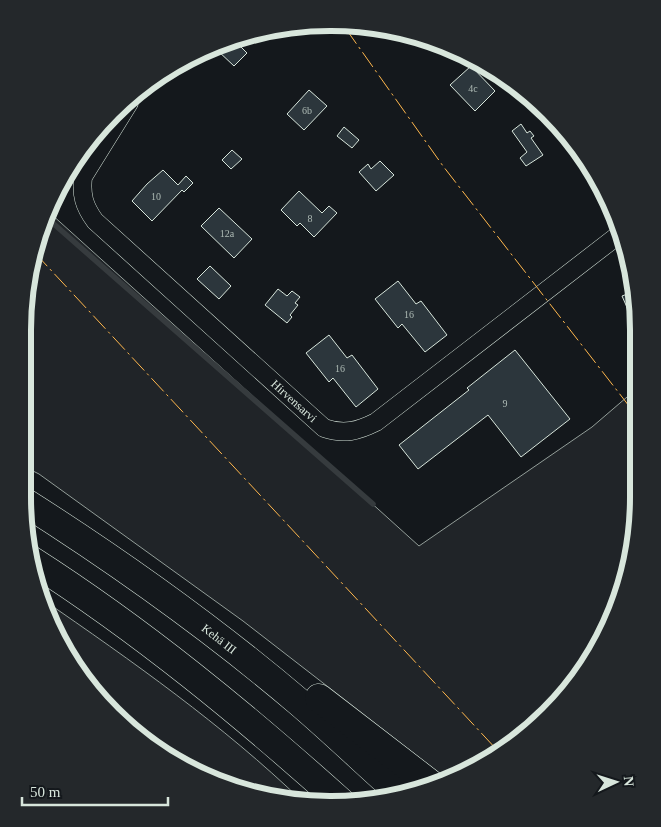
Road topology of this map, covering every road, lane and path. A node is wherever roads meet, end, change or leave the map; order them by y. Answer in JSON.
{"nodes":[{"id":1,"x":118,"y":120,"type":"edge"},
{"id":2,"x":615,"y":238,"type":"edge"},
{"id":3,"x":32,"y":507,"type":"edge"},
{"id":4,"x":39,"y":566,"type":"edge"},
{"id":5,"x":229,"y":646,"type":"junction"},
{"id":6,"x":303,"y":768,"type":"junction"},
{"id":7,"x":426,"y":780,"type":"edge"},
{"id":8,"x":395,"y":789,"type":"edge"},
{"id":9,"x":327,"y":796,"type":"edge"},
{"id":10,"x":334,"y":796,"type":"edge"}],
"edges":[{"from":1,"to":2,"type":"street","name":"Hirvensarvi"},
{"from":3,"to":5,"type":"highway","name":"Kehä III"},
{"from":4,"to":6,"type":"highway"},
{"from":5,"to":7,"type":"highway"},
{"from":5,"to":8,"type":"highway","name":"Kehä III"},
{"from":6,"to":9,"type":"highway"},
{"from":6,"to":10,"type":"highway"}]}
